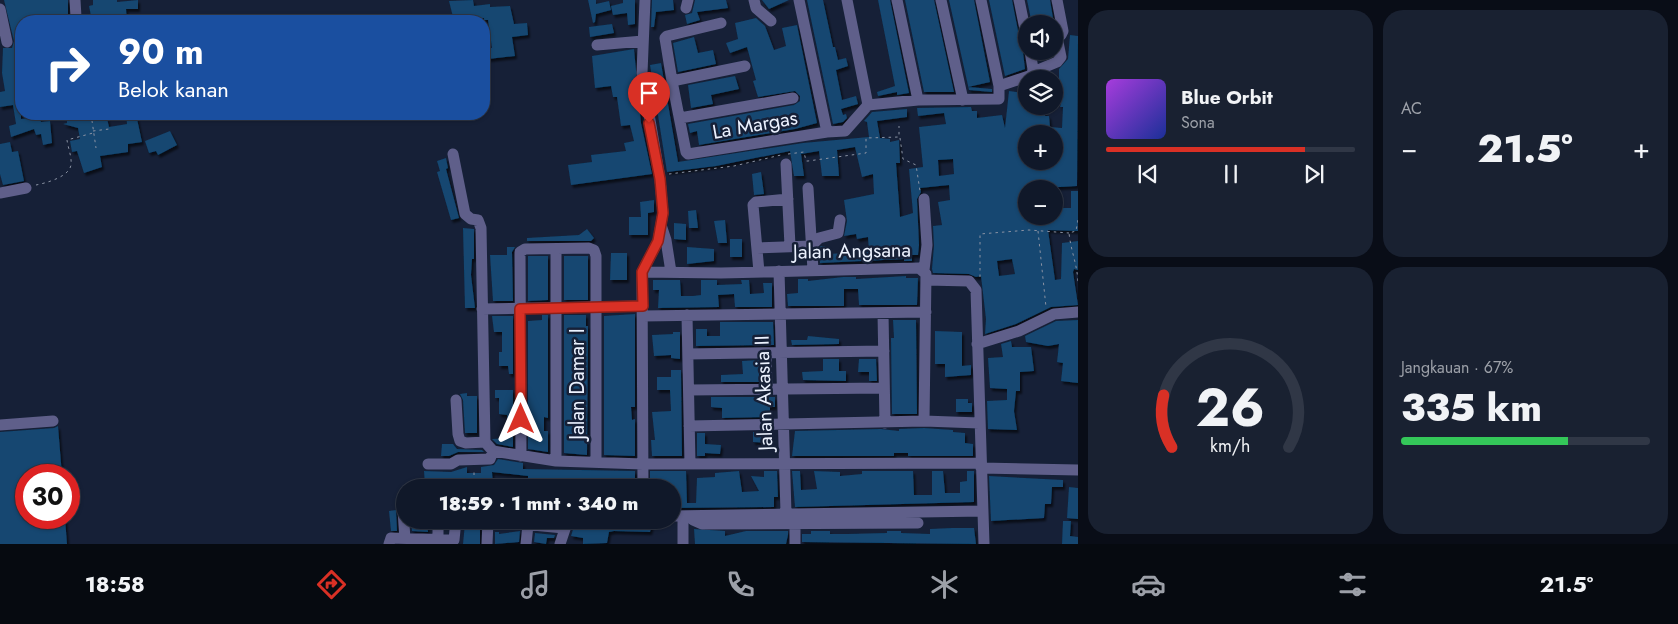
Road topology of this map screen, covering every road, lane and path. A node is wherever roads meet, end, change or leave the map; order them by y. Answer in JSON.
{"nodes":[{"id":1,"x":75,"y":0,"type":"edge"},
{"id":2,"x":645,"y":0,"type":"edge"},
{"id":3,"x":754,"y":0,"type":"edge"},
{"id":4,"x":799,"y":0,"type":"edge"},
{"id":5,"x":848,"y":0,"type":"edge"},
{"id":6,"x":897,"y":0,"type":"edge"},
{"id":7,"x":941,"y":0,"type":"edge"},
{"id":8,"x":981,"y":0,"type":"edge"},
{"id":9,"x":1019,"y":0,"type":"edge"},
{"id":10,"x":1057,"y":0,"type":"edge"},
{"id":11,"x":0,"y":9,"type":"edge"},
{"id":12,"x":76,"y":15,"type":"edge"},
{"id":13,"x":1022,"y":15,"type":"edge"},
{"id":14,"x":1060,"y":15,"type":"edge"},
{"id":15,"x":771,"y":20,"type":"dead end"},
{"id":16,"x":720,"y":23,"type":"dead end"},
{"id":17,"x":643,"y":41,"type":"junction"},
{"id":18,"x":6,"y":42,"type":"dead end"},
{"id":19,"x":597,"y":45,"type":"dead end"},
{"id":20,"x":1059,"y":60,"type":"edge"},
{"id":21,"x":745,"y":66,"type":"dead end"},
{"id":22,"x":1038,"y":70,"type":"edge"},
{"id":23,"x":1018,"y":80,"type":"edge"},
{"id":24,"x":672,"y":81,"type":"junction"},
{"id":25,"x":1000,"y":86,"type":"junction"},
{"id":26,"x":793,"y":98,"type":"dead end"},
{"id":27,"x":918,"y":100,"type":"junction"},
{"id":28,"x":963,"y":100,"type":"junction"},
{"id":29,"x":868,"y":105,"type":"junction"},
{"id":30,"x":680,"y":118,"type":"junction"},
{"id":31,"x":92,"y":120,"type":"edge"},
{"id":32,"x":109,"y":129,"type":"dead end"},
{"id":33,"x":93,"y":132,"type":"junction"},
{"id":34,"x":827,"y":132,"type":"junction"},
{"id":35,"x":900,"y":137,"type":"dead end"},
{"id":36,"x":96,"y":148,"type":"dead end"},
{"id":37,"x":453,"y":154,"type":"dead end"},
{"id":38,"x":786,"y":164,"type":"dead end"},
{"id":39,"x":26,"y":188,"type":"joint"},
{"id":40,"x":808,"y":188,"type":"dead end"},
{"id":41,"x":0,"y":193,"type":"edge"},
{"id":42,"x":788,"y":199,"type":"junction"},
{"id":43,"x":924,"y":199,"type":"joint"},
{"id":44,"x":840,"y":220,"type":"dead end"},
{"id":45,"x":1078,"y":220,"type":"edge"},
{"id":46,"x":662,"y":228,"type":"junction"},
{"id":47,"x":1038,"y":230,"type":"junction"},
{"id":48,"x":1069,"y":234,"type":"junction"},
{"id":49,"x":790,"y":246,"type":"junction"},
{"id":50,"x":811,"y":246,"type":"junction"},
{"id":51,"x":757,"y":248,"type":"junction"},
{"id":52,"x":556,"y":249,"type":"junction"},
{"id":53,"x":813,"y":270,"type":"junction"},
{"id":54,"x":642,"y":272,"type":"junction"},
{"id":55,"x":671,"y":272,"type":"junction"},
{"id":56,"x":759,"y":272,"type":"junction"},
{"id":57,"x":779,"y":272,"type":"junction"},
{"id":58,"x":925,"y":275,"type":"junction"},
{"id":59,"x":1078,"y":282,"type":"edge"},
{"id":60,"x":976,"y":290,"type":"junction"},
{"id":61,"x":596,"y":306,"type":"junction"},
{"id":62,"x":557,"y":307,"type":"junction"},
{"id":63,"x":482,"y":309,"type":"junction"},
{"id":64,"x":520,"y":309,"type":"junction"},
{"id":65,"x":643,"y":311,"type":"junction"},
{"id":66,"x":926,"y":312,"type":"junction"},
{"id":67,"x":1078,"y":312,"type":"edge"},
{"id":68,"x":883,"y":313,"type":"junction"},
{"id":69,"x":780,"y":314,"type":"junction"},
{"id":70,"x":687,"y":315,"type":"junction"},
{"id":71,"x":1046,"y":318,"type":"junction"},
{"id":72,"x":977,"y":344,"type":"junction"},
{"id":73,"x":884,"y":351,"type":"junction"},
{"id":74,"x":782,"y":352,"type":"junction"},
{"id":75,"x":766,"y":353,"type":"junction"},
{"id":76,"x":688,"y":354,"type":"junction"},
{"id":77,"x":884,"y":388,"type":"junction"},
{"id":78,"x":767,"y":389,"type":"junction"},
{"id":79,"x":783,"y":389,"type":"junction"},
{"id":80,"x":689,"y":390,"type":"junction"},
{"id":81,"x":456,"y":400,"type":"dead end"},
{"id":82,"x":54,"y":421,"type":"dead end"},
{"id":83,"x":924,"y":421,"type":"junction"},
{"id":84,"x":980,"y":423,"type":"junction"},
{"id":85,"x":885,"y":424,"type":"junction"},
{"id":86,"x":0,"y":425,"type":"edge"},
{"id":87,"x":784,"y":425,"type":"junction"},
{"id":88,"x":689,"y":426,"type":"junction"},
{"id":89,"x":489,"y":447,"type":"junction"},
{"id":90,"x":521,"y":456,"type":"junction"},
{"id":91,"x":475,"y":460,"type":"junction"},
{"id":92,"x":556,"y":461,"type":"junction"},
{"id":93,"x":596,"y":462,"type":"junction"},
{"id":94,"x":428,"y":464,"type":"dead end"},
{"id":95,"x":643,"y":464,"type":"junction"},
{"id":96,"x":690,"y":464,"type":"junction"},
{"id":97,"x":785,"y":464,"type":"junction"},
{"id":98,"x":981,"y":466,"type":"junction"},
{"id":99,"x":1078,"y":470,"type":"edge"},
{"id":100,"x":474,"y":479,"type":"edge"},
{"id":101,"x":644,"y":479,"type":"edge"},
{"id":102,"x":983,"y":511,"type":"junction"},
{"id":103,"x":682,"y":516,"type":"edge"},
{"id":104,"x":792,"y":517,"type":"junction"},
{"id":105,"x":918,"y":523,"type":"dead end"},
{"id":106,"x":404,"y":529,"type":"edge"},
{"id":107,"x":438,"y":529,"type":"edge"},
{"id":108,"x":455,"y":529,"type":"edge"},
{"id":109,"x":488,"y":529,"type":"edge"},
{"id":110,"x":528,"y":529,"type":"edge"},
{"id":111,"x":564,"y":529,"type":"edge"},
{"id":112,"x":405,"y":539,"type":"junction"},
{"id":113,"x":438,"y":539,"type":"junction"},
{"id":114,"x":424,"y":542,"type":"edge"},
{"id":115,"x":454,"y":542,"type":"edge"},
{"id":116,"x":389,"y":544,"type":"edge"},
{"id":117,"x":487,"y":544,"type":"edge"},
{"id":118,"x":526,"y":544,"type":"edge"},
{"id":119,"x":560,"y":544,"type":"edge"},
{"id":120,"x":683,"y":544,"type":"edge"},
{"id":121,"x":795,"y":544,"type":"edge"},
{"id":122,"x":984,"y":544,"type":"edge"}],
"edges":[{"from":1,"to":12,"type":"street"},
{"from":2,"to":17,"type":"street"},
{"from":3,"to":15,"type":"street"},
{"from":4,"to":34,"type":"street","name":"La Margas"},
{"from":5,"to":29,"type":"street"},
{"from":6,"to":27,"type":"street"},
{"from":7,"to":28,"type":"street"},
{"from":8,"to":25,"type":"street"},
{"from":9,"to":13,"type":"street"},
{"from":10,"to":14,"type":"street"},
{"from":11,"to":18,"type":"street"},
{"from":16,"to":24,"type":"street","name":"La Margas"},
{"from":17,"to":19,"type":"street"},
{"from":17,"to":46,"type":"street"},
{"from":20,"to":22,"type":"street"},
{"from":21,"to":24,"type":"street"},
{"from":23,"to":25,"type":"street"},
{"from":24,"to":30,"type":"street","name":"La Margas"},
{"from":25,"to":28,"type":"street"},
{"from":26,"to":30,"type":"street"},
{"from":27,"to":28,"type":"street"},
{"from":27,"to":29,"type":"street"},
{"from":29,"to":34,"type":"street"},
{"from":30,"to":34,"type":"street","name":"La Margas"},
{"from":31,"to":33,"type":"path"},
{"from":32,"to":33,"type":"path"},
{"from":33,"to":36,"type":"path"},
{"from":33,"to":39,"type":"path"},
{"from":35,"to":43,"type":"path"},
{"from":37,"to":63,"type":"street"},
{"from":38,"to":42,"type":"street"},
{"from":39,"to":41,"type":"street"},
{"from":40,"to":50,"type":"street"},
{"from":42,"to":49,"type":"street"},
{"from":42,"to":51,"type":"street"},
{"from":43,"to":58,"type":"street"},
{"from":44,"to":50,"type":"street"},
{"from":45,"to":48,"type":"path"},
{"from":46,"to":54,"type":"street"},
{"from":46,"to":55,"type":"street"},
{"from":47,"to":48,"type":"path"},
{"from":47,"to":60,"type":"path"},
{"from":47,"to":71,"type":"path"},
{"from":48,"to":59,"type":"path"},
{"from":49,"to":50,"type":"street"},
{"from":49,"to":51,"type":"street"},
{"from":50,"to":53,"type":"street"},
{"from":51,"to":56,"type":"street"},
{"from":52,"to":61,"type":"street","name":"Jalan Damar I"},
{"from":52,"to":62,"type":"street"},
{"from":52,"to":64,"type":"street"},
{"from":53,"to":57,"type":"street","name":"Jalan Angsana"},
{"from":53,"to":58,"type":"street","name":"Jalan Angsana"},
{"from":54,"to":55,"type":"street","name":"Jalan Angsana"},
{"from":54,"to":65,"type":"street"},
{"from":55,"to":56,"type":"street","name":"Jalan Angsana"},
{"from":56,"to":57,"type":"street","name":"Jalan Angsana"},
{"from":57,"to":69,"type":"street","name":"Jalan Akasia II"},
{"from":58,"to":60,"type":"street","name":"Jalan Angsana"},
{"from":58,"to":66,"type":"street"},
{"from":60,"to":72,"type":"street"},
{"from":61,"to":62,"type":"street"},
{"from":61,"to":65,"type":"street"},
{"from":61,"to":93,"type":"street","name":"Jalan Damar I"},
{"from":62,"to":64,"type":"street"},
{"from":62,"to":92,"type":"street"},
{"from":63,"to":64,"type":"street"},
{"from":63,"to":89,"type":"street"},
{"from":64,"to":90,"type":"street"},
{"from":65,"to":70,"type":"street"},
{"from":65,"to":95,"type":"street"},
{"from":66,"to":68,"type":"street"},
{"from":66,"to":83,"type":"street"},
{"from":67,"to":71,"type":"street"},
{"from":68,"to":69,"type":"street"},
{"from":68,"to":73,"type":"street"},
{"from":69,"to":70,"type":"street"},
{"from":69,"to":74,"type":"street","name":"Jalan Akasia II"},
{"from":70,"to":76,"type":"street"},
{"from":71,"to":72,"type":"street"},
{"from":72,"to":84,"type":"street"},
{"from":73,"to":74,"type":"street"},
{"from":73,"to":77,"type":"street"},
{"from":74,"to":75,"type":"street"},
{"from":74,"to":79,"type":"street","name":"Jalan Akasia II"},
{"from":75,"to":76,"type":"street"},
{"from":75,"to":78,"type":"street"},
{"from":76,"to":80,"type":"street"},
{"from":77,"to":79,"type":"street"},
{"from":77,"to":85,"type":"street"},
{"from":78,"to":79,"type":"street"},
{"from":78,"to":80,"type":"street"},
{"from":79,"to":87,"type":"street","name":"Jalan Akasia II"},
{"from":80,"to":88,"type":"street"},
{"from":81,"to":89,"type":"street"},
{"from":82,"to":86,"type":"street"},
{"from":83,"to":84,"type":"street"},
{"from":83,"to":85,"type":"street"},
{"from":84,"to":98,"type":"street"},
{"from":85,"to":87,"type":"street"},
{"from":87,"to":88,"type":"street"},
{"from":87,"to":97,"type":"street","name":"Jalan Akasia II"},
{"from":88,"to":96,"type":"street"},
{"from":89,"to":90,"type":"street"},
{"from":89,"to":91,"type":"street"},
{"from":90,"to":92,"type":"street"},
{"from":91,"to":94,"type":"street"},
{"from":91,"to":100,"type":"path"},
{"from":92,"to":93,"type":"street"},
{"from":93,"to":95,"type":"street"},
{"from":95,"to":96,"type":"street"},
{"from":95,"to":101,"type":"street"},
{"from":96,"to":97,"type":"street"},
{"from":97,"to":98,"type":"street"},
{"from":97,"to":104,"type":"street","name":"Jalan Akasia II"},
{"from":98,"to":99,"type":"street"},
{"from":98,"to":102,"type":"street"},
{"from":102,"to":104,"type":"street"},
{"from":102,"to":122,"type":"street"},
{"from":103,"to":104,"type":"street"},
{"from":103,"to":120,"type":"street"},
{"from":104,"to":105,"type":"street"},
{"from":104,"to":121,"type":"street","name":"Jalan Akasia II"},
{"from":106,"to":112,"type":"street"},
{"from":107,"to":113,"type":"street"},
{"from":108,"to":115,"type":"street"},
{"from":109,"to":117,"type":"street"},
{"from":110,"to":118,"type":"street"},
{"from":111,"to":119,"type":"street"},
{"from":112,"to":114,"type":"street"},
{"from":112,"to":116,"type":"street"},
{"from":113,"to":114,"type":"street"},
{"from":113,"to":115,"type":"street"}]}
